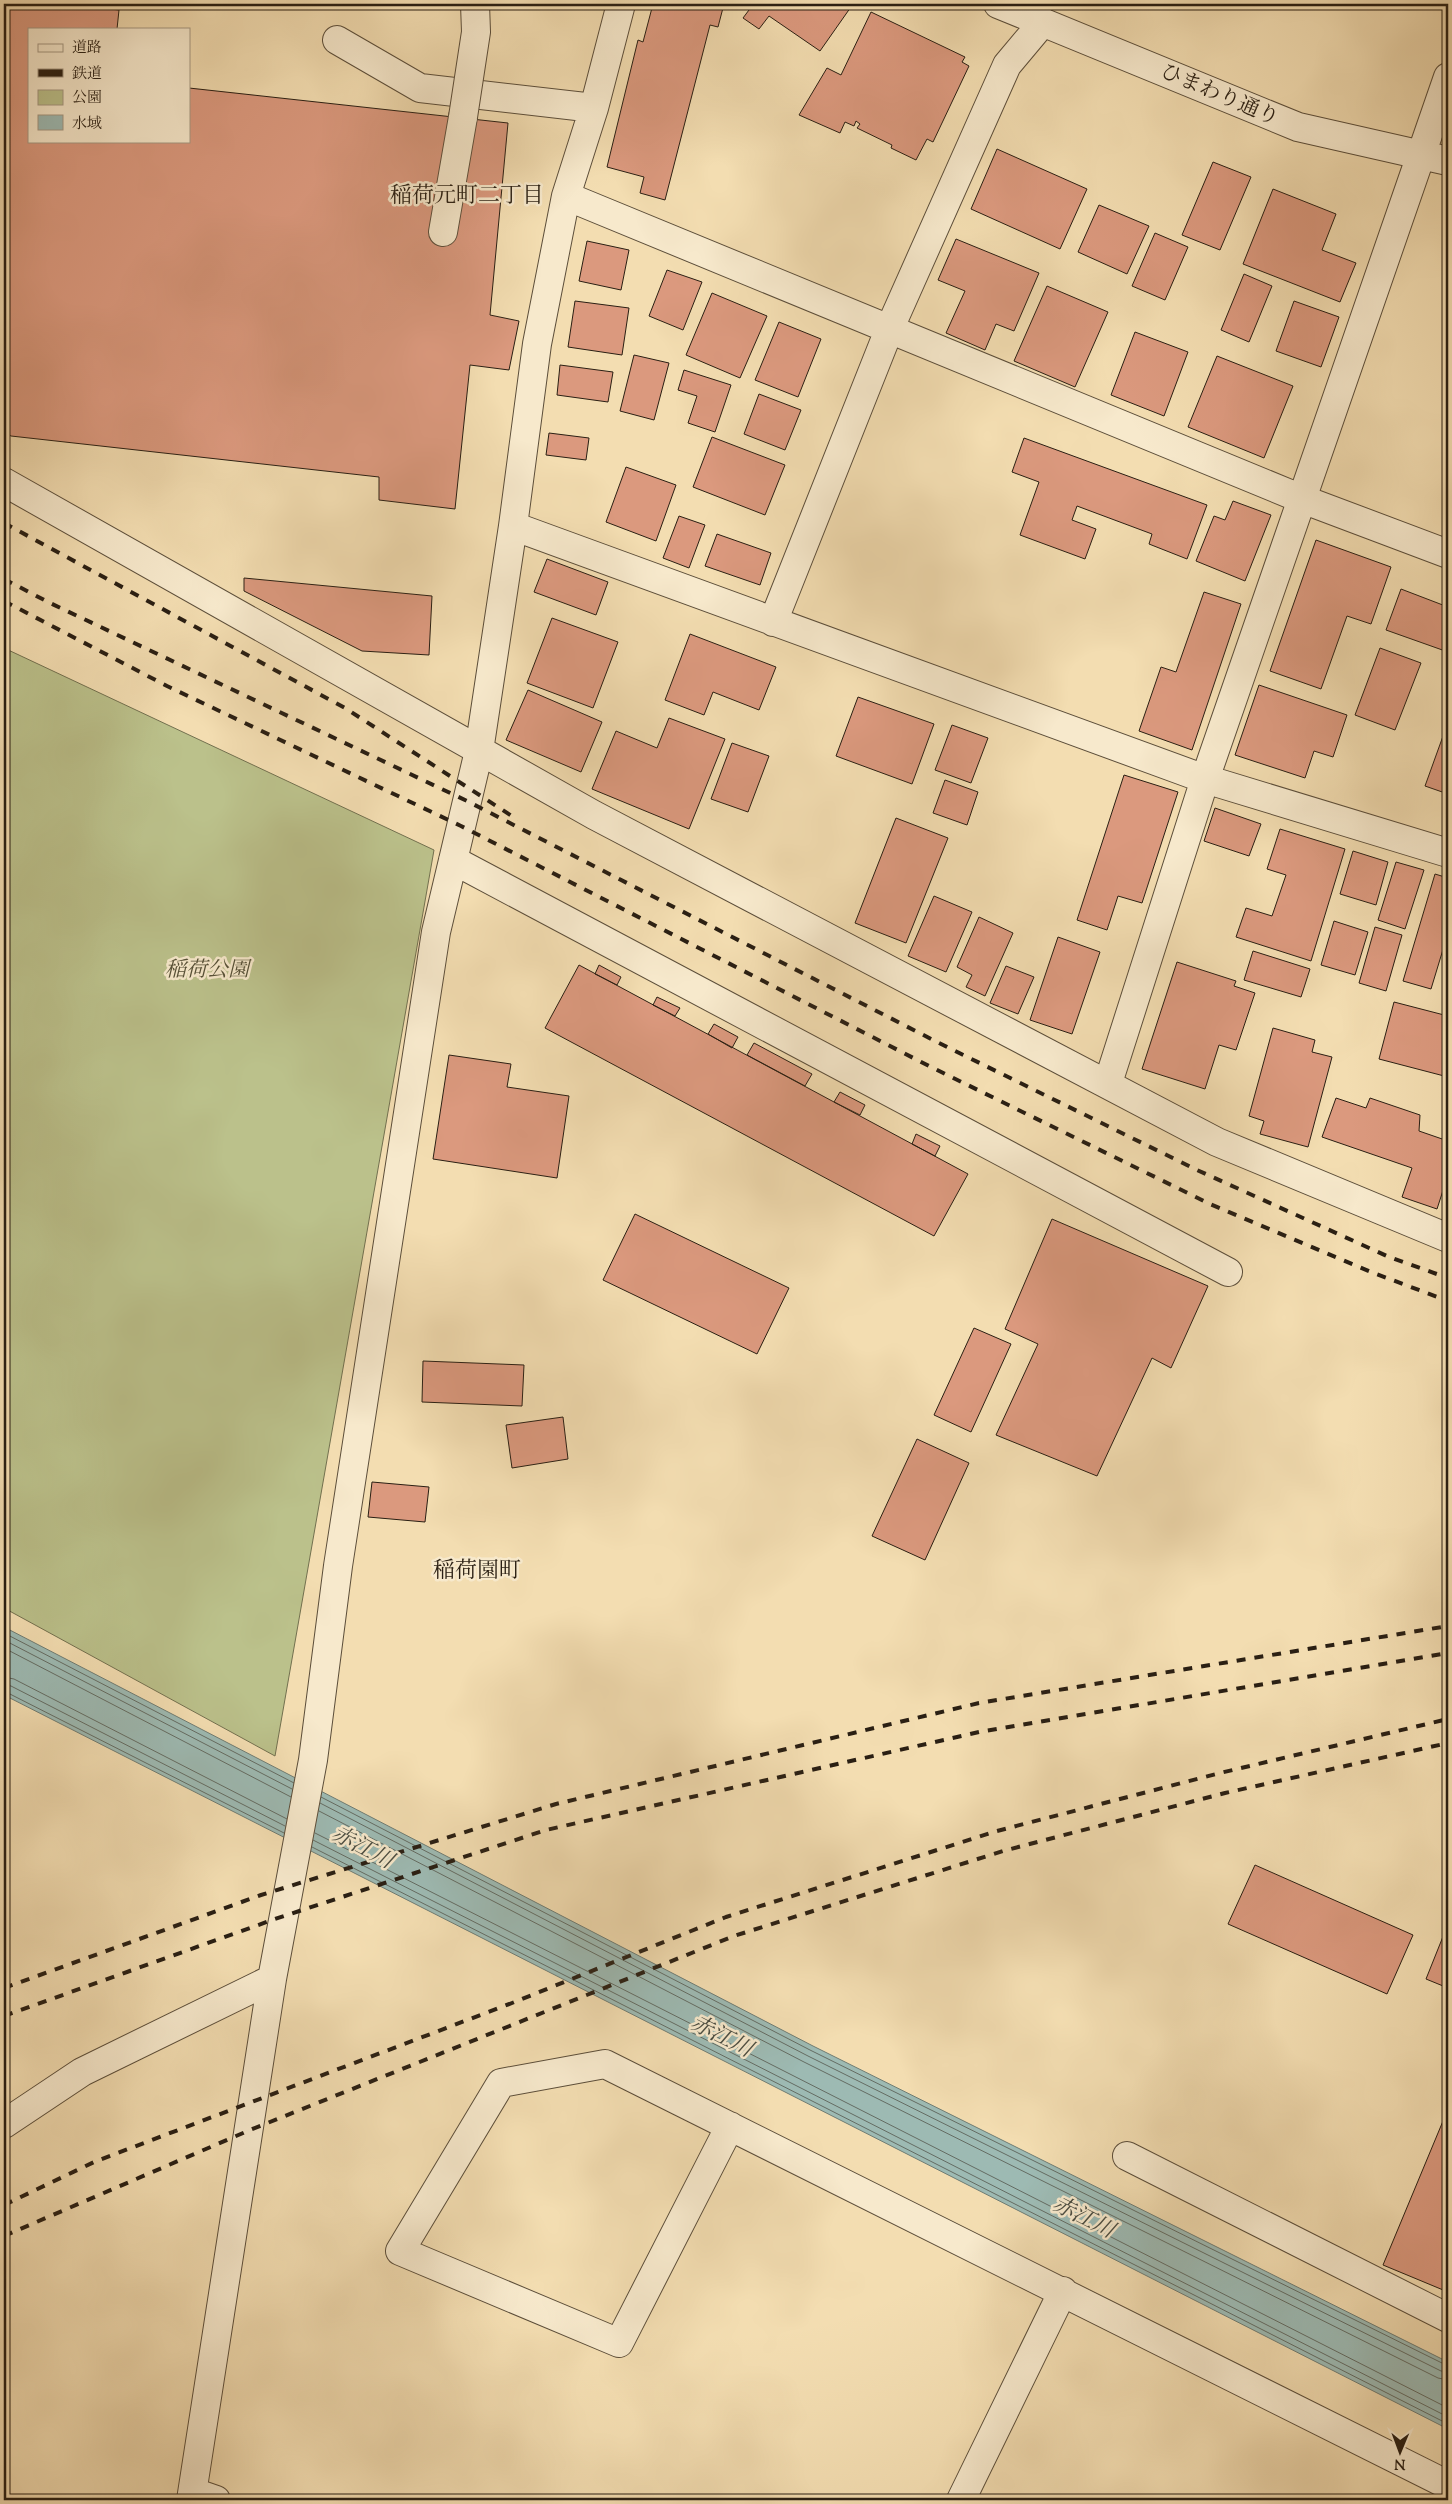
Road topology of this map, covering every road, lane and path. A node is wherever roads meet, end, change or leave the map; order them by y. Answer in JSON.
{"nodes":[{"id":1,"x":475,"y":4,"type":"edge"},
{"id":2,"x":622,"y":4,"type":"edge"},
{"id":3,"x":998,"y":4,"type":"edge"},
{"id":4,"x":1043,"y":22,"type":"junction"},
{"id":5,"x":337,"y":40,"type":"dead end"},
{"id":6,"x":1448,"y":77,"type":"edge"},
{"id":7,"x":594,"y":108,"type":"junction"},
{"id":8,"x":1422,"y":156,"type":"junction"},
{"id":9,"x":1448,"y":161,"type":"edge"},
{"id":10,"x":566,"y":196,"type":"junction"},
{"id":11,"x":442,"y":232,"type":"dead end"},
{"id":12,"x":889,"y":330,"type":"junction"},
{"id":13,"x":4,"y":482,"type":"edge"},
{"id":14,"x":1302,"y":499,"type":"junction"},
{"id":15,"x":513,"y":526,"type":"junction"},
{"id":16,"x":1448,"y":554,"type":"edge"},
{"id":17,"x":773,"y":622,"type":"junction"},
{"id":18,"x":479,"y":750,"type":"junction"},
{"id":19,"x":1205,"y":779,"type":"junction"},
{"id":20,"x":1448,"y":853,"type":"edge"},
{"id":21,"x":453,"y":860,"type":"junction"},
{"id":22,"x":1108,"y":1083,"type":"junction"},
{"id":23,"x":1448,"y":1238,"type":"edge"},
{"id":24,"x":1228,"y":1272,"type":"dead end"},
{"id":25,"x":272,"y":1979,"type":"junction"},
{"id":26,"x":4,"y":2124,"type":"edge"},
{"id":27,"x":730,"y":2126,"type":"junction"},
{"id":28,"x":1127,"y":2156,"type":"dead end"},
{"id":29,"x":1063,"y":2291,"type":"junction"},
{"id":30,"x":1448,"y":2318,"type":"edge"},
{"id":31,"x":1448,"y":2485,"type":"edge"},
{"id":32,"x":200,"y":2498,"type":"edge"},
{"id":33,"x":961,"y":2500,"type":"edge"}],
"edges":[{"from":1,"to":11,"type":"street","bridge":true},
{"from":2,"to":7,"type":"street"},
{"from":3,"to":4,"type":"street","name":"ひまわり通り"},
{"from":4,"to":8,"type":"street","name":"ひまわり通り"},
{"from":4,"to":12,"type":"street"},
{"from":5,"to":7,"type":"street"},
{"from":6,"to":8,"type":"street"},
{"from":7,"to":10,"type":"street"},
{"from":8,"to":9,"type":"street","name":"ひまわり通り"},
{"from":8,"to":14,"type":"street"},
{"from":10,"to":12,"type":"street"},
{"from":10,"to":15,"type":"street"},
{"from":12,"to":14,"type":"street"},
{"from":12,"to":17,"type":"street"},
{"from":13,"to":18,"type":"street"},
{"from":14,"to":16,"type":"street"},
{"from":14,"to":19,"type":"street"},
{"from":15,"to":17,"type":"street"},
{"from":15,"to":18,"type":"street"},
{"from":17,"to":19,"type":"street"},
{"from":18,"to":21,"type":"street"},
{"from":18,"to":22,"type":"street"},
{"from":19,"to":20,"type":"street"},
{"from":19,"to":22,"type":"street"},
{"from":21,"to":24,"type":"street"},
{"from":21,"to":25,"type":"street"},
{"from":22,"to":23,"type":"street"},
{"from":25,"to":26,"type":"street"},
{"from":25,"to":32,"type":"street"},
{"from":27,"to":27,"type":"street"},
{"from":27,"to":29,"type":"street"},
{"from":28,"to":30,"type":"street"},
{"from":29,"to":31,"type":"street"},
{"from":29,"to":33,"type":"street"}]}
